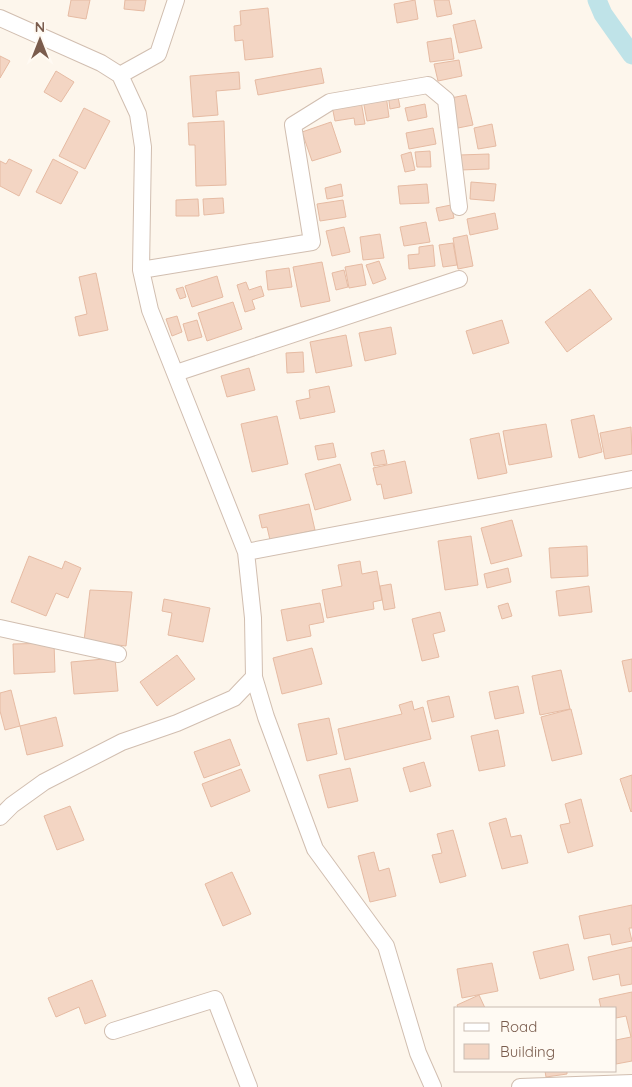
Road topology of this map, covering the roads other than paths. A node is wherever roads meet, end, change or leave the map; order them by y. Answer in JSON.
{"nodes":[{"id":1,"x":176,"y":0,"type":"edge"},
{"id":2,"x":0,"y":18,"type":"edge"},
{"id":3,"x":120,"y":75,"type":"junction"},
{"id":4,"x":459,"y":207,"type":"dead end"},
{"id":5,"x":141,"y":270,"type":"junction"},
{"id":6,"x":459,"y":279,"type":"dead end"},
{"id":7,"x":176,"y":373,"type":"junction"},
{"id":8,"x":632,"y":479,"type":"edge"},
{"id":9,"x":246,"y":552,"type":"junction"},
{"id":10,"x":0,"y":628,"type":"edge"},
{"id":11,"x":118,"y":654,"type":"dead end"},
{"id":12,"x":254,"y":676,"type":"junction"},
{"id":13,"x":0,"y":817,"type":"edge"},
{"id":14,"x":113,"y":1031,"type":"dead end"},
{"id":15,"x":632,"y":1083,"type":"edge"},
{"id":16,"x":249,"y":1087,"type":"edge"},
{"id":17,"x":433,"y":1087,"type":"edge"},
{"id":18,"x":520,"y":1087,"type":"edge"}],
"edges":[{"from":1,"to":3,"type":"street"},
{"from":2,"to":3,"type":"street"},
{"from":3,"to":5,"type":"street"},
{"from":4,"to":5,"type":"street"},
{"from":5,"to":7,"type":"street"},
{"from":6,"to":7,"type":"street"},
{"from":7,"to":9,"type":"street"},
{"from":8,"to":9,"type":"street"},
{"from":9,"to":12,"type":"street"},
{"from":10,"to":11,"type":"street"},
{"from":12,"to":13,"type":"street"},
{"from":12,"to":17,"type":"street"},
{"from":14,"to":16,"type":"street"},
{"from":15,"to":18,"type":"street"}]}
